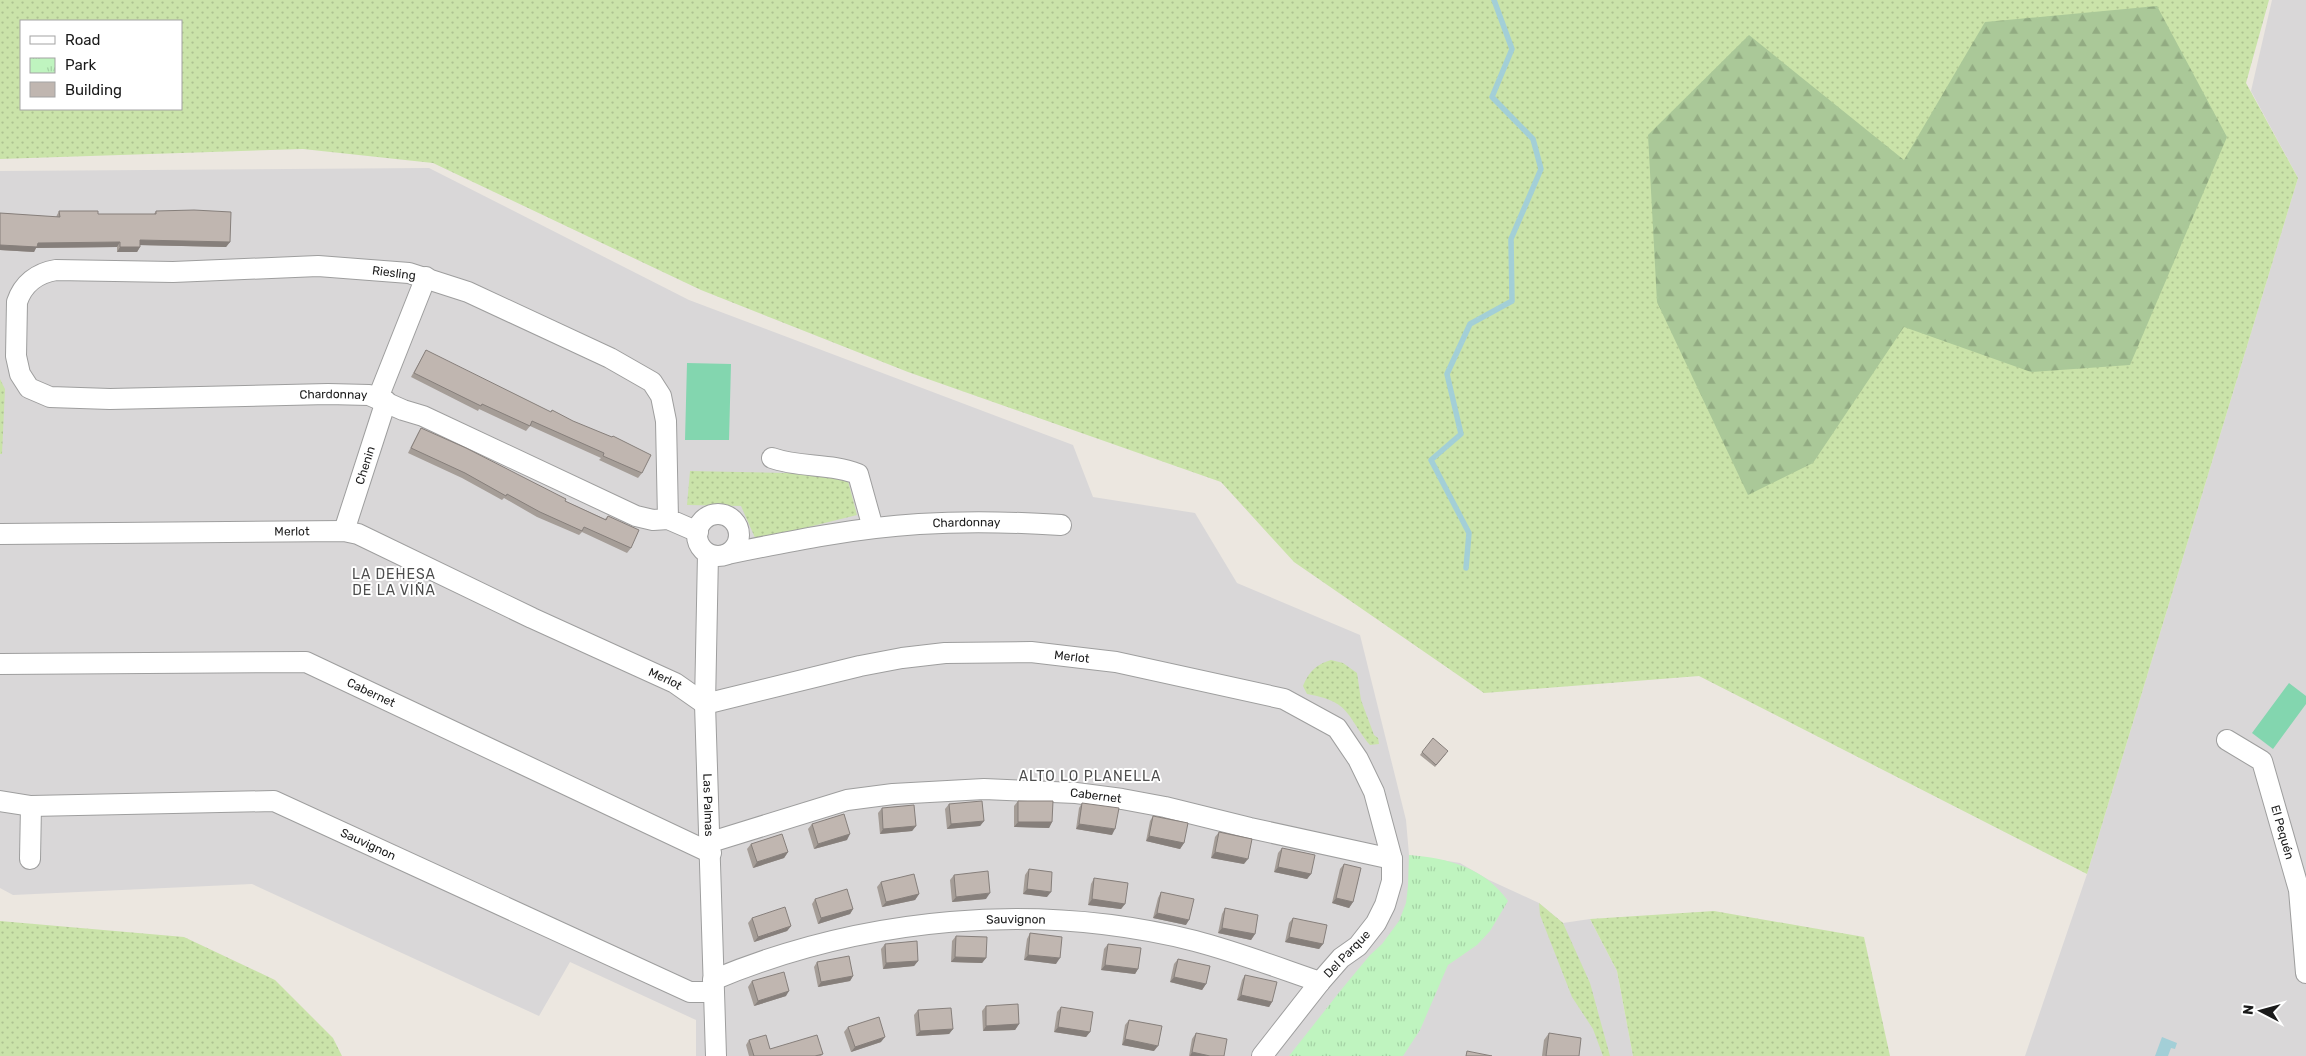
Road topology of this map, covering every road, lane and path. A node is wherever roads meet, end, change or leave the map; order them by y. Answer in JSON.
{"nodes":[{"id":1,"x":426,"y":278,"type":"junction"},
{"id":2,"x":16,"y":333,"type":"joint"},
{"id":3,"x":382,"y":400,"type":"junction"},
{"id":4,"x":772,"y":458,"type":"dead end"},
{"id":5,"x":668,"y":519,"type":"junction"},
{"id":6,"x":1061,"y":524,"type":"dead end"},
{"id":7,"x":873,"y":528,"type":"junction"},
{"id":8,"x":344,"y":530,"type":"junction"},
{"id":9,"x":698,"y":532,"type":"junction"},
{"id":10,"x":0,"y":534,"type":"edge"},
{"id":11,"x":718,"y":554,"type":"junction"},
{"id":12,"x":0,"y":664,"type":"edge"},
{"id":13,"x":705,"y":704,"type":"junction"},
{"id":14,"x":1337,"y":728,"type":"joint"},
{"id":15,"x":2227,"y":740,"type":"dead end"},
{"id":16,"x":0,"y":802,"type":"edge"},
{"id":17,"x":31,"y":806,"type":"junction"},
{"id":18,"x":711,"y":847,"type":"junction"},
{"id":19,"x":30,"y":859,"type":"dead end"},
{"id":20,"x":1392,"y":859,"type":"junction"},
{"id":21,"x":2306,"y":973,"type":"edge"},
{"id":22,"x":1320,"y":982,"type":"junction"},
{"id":23,"x":713,"y":986,"type":"junction"},
{"id":24,"x":716,"y":1056,"type":"edge"},
{"id":25,"x":1262,"y":1056,"type":"edge"}],
"edges":[{"from":1,"to":2,"type":"street","name":"Riesling"},
{"from":1,"to":3,"type":"street","name":"Chenin"},
{"from":1,"to":5,"type":"street","name":"Riesling"},
{"from":2,"to":3,"type":"street","name":"Chardonnay"},
{"from":3,"to":5,"type":"street","name":"Chardonnay"},
{"from":3,"to":8,"type":"street","name":"Chenin"},
{"from":4,"to":7,"type":"street"},
{"from":5,"to":9,"type":"street","name":"Chardonnay"},
{"from":6,"to":7,"type":"street","name":"Chardonnay"},
{"from":7,"to":11,"type":"street","name":"Chardonnay"},
{"from":8,"to":10,"type":"street","name":"Merlot"},
{"from":8,"to":13,"type":"street","name":"Merlot"},
{"from":9,"to":11,"type":"street","name":"Las Palmas"},
{"from":9,"to":11,"type":"street","name":"Las Palmas"},
{"from":11,"to":13,"type":"street","name":"Las Palmas"},
{"from":12,"to":18,"type":"street","name":"Cabernet"},
{"from":13,"to":14,"type":"street","name":"Merlot"},
{"from":13,"to":18,"type":"street","name":"Las Palmas"},
{"from":14,"to":20,"type":"street","name":"Del Parque"},
{"from":15,"to":21,"type":"street","name":"El Pequén"},
{"from":16,"to":17,"type":"street","name":"Sauvignon"},
{"from":17,"to":19,"type":"street"},
{"from":17,"to":23,"type":"street","name":"Sauvignon"},
{"from":18,"to":20,"type":"street","name":"Cabernet"},
{"from":18,"to":23,"type":"street","name":"Las Palmas"},
{"from":20,"to":22,"type":"street","name":"Del Parque"},
{"from":22,"to":23,"type":"street","name":"Sauvignon"},
{"from":22,"to":25,"type":"street","name":"Del Parque"},
{"from":23,"to":24,"type":"street","name":"Las Palmas"}]}
